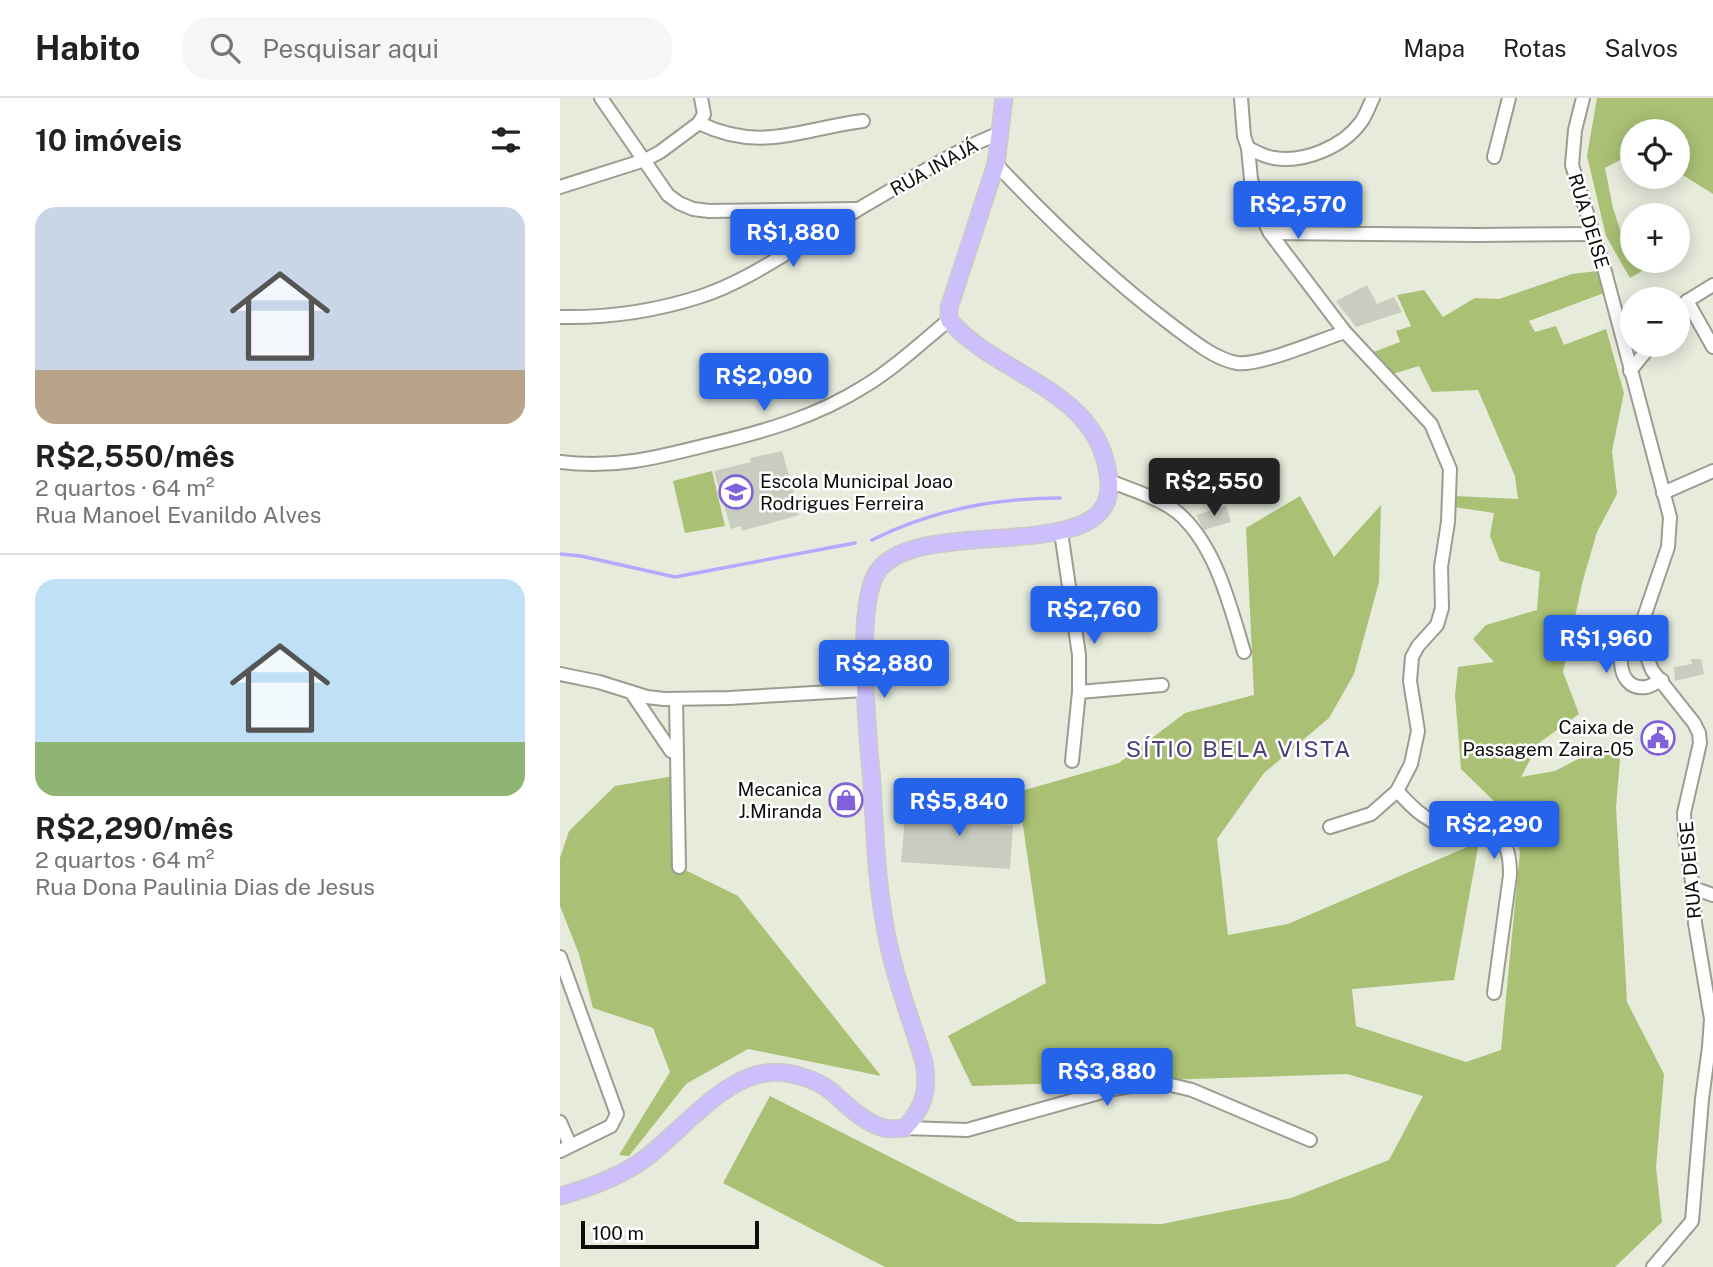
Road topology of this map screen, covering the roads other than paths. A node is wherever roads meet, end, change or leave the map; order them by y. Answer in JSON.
{"nodes":[{"id":1,"x":601,"y":98,"type":"edge"},
{"id":2,"x":701,"y":98,"type":"edge"},
{"id":3,"x":1004,"y":98,"type":"edge"},
{"id":4,"x":1241,"y":98,"type":"edge"},
{"id":5,"x":1373,"y":98,"type":"edge"},
{"id":6,"x":1509,"y":98,"type":"edge"},
{"id":7,"x":1583,"y":98,"type":"edge"},
{"id":8,"x":863,"y":121,"type":"dead end"},
{"id":9,"x":699,"y":123,"type":"junction"},
{"id":10,"x":1001,"y":133,"type":"junction"},
{"id":11,"x":1248,"y":148,"type":"junction"},
{"id":12,"x":1494,"y":157,"type":"dead end"},
{"id":13,"x":645,"y":160,"type":"junction"},
{"id":14,"x":996,"y":164,"type":"junction"},
{"id":15,"x":560,"y":187,"type":"edge"},
{"id":16,"x":858,"y":209,"type":"junction"},
{"id":17,"x":1270,"y":233,"type":"junction"},
{"id":18,"x":1594,"y":234,"type":"junction"},
{"id":19,"x":1713,"y":285,"type":"edge"},
{"id":20,"x":1690,"y":301,"type":"edge"},
{"id":21,"x":1690,"y":316,"type":"edge"},
{"id":22,"x":560,"y":317,"type":"edge"},
{"id":23,"x":949,"y":320,"type":"junction"},
{"id":24,"x":1345,"y":332,"type":"junction"},
{"id":25,"x":1713,"y":347,"type":"edge"},
{"id":26,"x":1641,"y":357,"type":"edge"},
{"id":27,"x":1630,"y":371,"type":"junction"},
{"id":28,"x":560,"y":462,"type":"edge"},
{"id":29,"x":1713,"y":471,"type":"edge"},
{"id":30,"x":1108,"y":480,"type":"junction"},
{"id":31,"x":1663,"y":493,"type":"junction"},
{"id":32,"x":1061,"y":532,"type":"junction"},
{"id":33,"x":1640,"y":626,"type":"junction"},
{"id":34,"x":1244,"y":652,"type":"dead end"},
{"id":35,"x":560,"y":674,"type":"edge"},
{"id":36,"x":1662,"y":680,"type":"junction"},
{"id":37,"x":1162,"y":685,"type":"dead end"},
{"id":38,"x":865,"y":690,"type":"junction"},
{"id":39,"x":631,"y":692,"type":"junction"},
{"id":40,"x":1079,"y":692,"type":"junction"},
{"id":41,"x":676,"y":699,"type":"junction"},
{"id":42,"x":671,"y":751,"type":"dead end"},
{"id":43,"x":1072,"y":761,"type":"dead end"},
{"id":44,"x":1397,"y":791,"type":"junction"},
{"id":45,"x":1330,"y":827,"type":"dead end"},
{"id":46,"x":678,"y":867,"type":"dead end"},
{"id":47,"x":1693,"y":888,"type":"junction"},
{"id":48,"x":1713,"y":895,"type":"edge"},
{"id":49,"x":560,"y":957,"type":"edge"},
{"id":50,"x":1494,"y":993,"type":"dead end"},
{"id":51,"x":560,"y":1122,"type":"edge"},
{"id":52,"x":905,"y":1128,"type":"junction"},
{"id":53,"x":1310,"y":1140,"type":"dead end"},
{"id":54,"x":565,"y":1148,"type":"edge"},
{"id":55,"x":560,"y":1196,"type":"edge"},
{"id":56,"x":1653,"y":1267,"type":"edge"}],
"edges":[{"from":1,"to":13,"type":"street"},
{"from":2,"to":9,"type":"street"},
{"from":3,"to":10,"type":"main road"},
{"from":4,"to":11,"type":"street"},
{"from":5,"to":11,"type":"street"},
{"from":6,"to":12,"type":"street"},
{"from":7,"to":18,"type":"street","name":"RUA DEISE"},
{"from":8,"to":9,"type":"street"},
{"from":9,"to":13,"type":"street"},
{"from":10,"to":14,"type":"main road"},
{"from":10,"to":16,"type":"street","name":"RUA INAJÁ"},
{"from":11,"to":17,"type":"street"},
{"from":13,"to":15,"type":"street"},
{"from":13,"to":16,"type":"street"},
{"from":14,"to":23,"type":"main road"},
{"from":14,"to":24,"type":"street"},
{"from":16,"to":22,"type":"street","name":"RUA INAJÁ"},
{"from":17,"to":18,"type":"street"},
{"from":17,"to":24,"type":"street"},
{"from":18,"to":27,"type":"street","name":"RUA DEISE"},
{"from":19,"to":20,"type":"street"},
{"from":21,"to":25,"type":"street"},
{"from":23,"to":28,"type":"street"},
{"from":23,"to":30,"type":"main road"},
{"from":24,"to":44,"type":"street"},
{"from":26,"to":27,"type":"street"},
{"from":27,"to":31,"type":"street","name":"RUA DEISE"},
{"from":29,"to":31,"type":"street"},
{"from":30,"to":32,"type":"main road"},
{"from":30,"to":34,"type":"street"},
{"from":31,"to":33,"type":"street","name":"RUA DEISE"},
{"from":32,"to":38,"type":"main road"},
{"from":32,"to":40,"type":"street"},
{"from":33,"to":36,"type":"street","name":"RUA DEISE"},
{"from":33,"to":36,"type":"street","name":"RUA DEISE"},
{"from":35,"to":39,"type":"street"},
{"from":36,"to":47,"type":"street","name":"RUA DEISE"},
{"from":37,"to":40,"type":"street"},
{"from":38,"to":41,"type":"street"},
{"from":38,"to":52,"type":"main road"},
{"from":39,"to":41,"type":"street"},
{"from":39,"to":42,"type":"street"},
{"from":40,"to":43,"type":"street"},
{"from":41,"to":46,"type":"street"},
{"from":44,"to":45,"type":"street"},
{"from":44,"to":50,"type":"street"},
{"from":47,"to":48,"type":"street"},
{"from":47,"to":56,"type":"street","name":"RUA DEISE"},
{"from":49,"to":54,"type":"street"},
{"from":51,"to":54,"type":"street"},
{"from":52,"to":53,"type":"street"},
{"from":52,"to":55,"type":"main road"}]}
